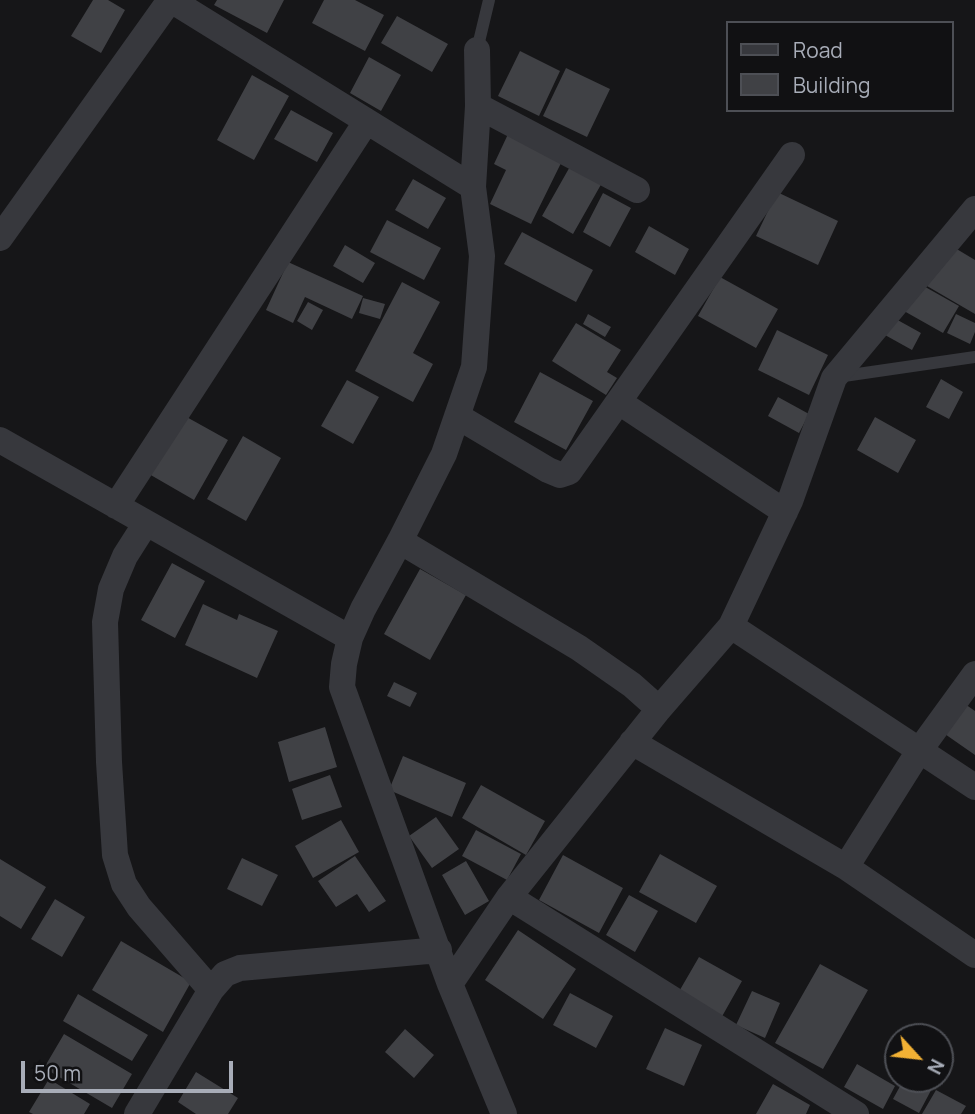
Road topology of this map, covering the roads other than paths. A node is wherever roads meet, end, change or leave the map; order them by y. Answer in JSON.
{"nodes":[{"id":1,"x":171,"y":0,"type":"edge"},
{"id":2,"x":489,"y":0,"type":"edge"},
{"id":3,"x":477,"y":50,"type":"joint"},
{"id":4,"x":478,"y":106,"type":"junction"},
{"id":5,"x":366,"y":122,"type":"junction"},
{"id":6,"x":792,"y":155,"type":"dead end"},
{"id":7,"x":473,"y":187,"type":"junction"},
{"id":8,"x":637,"y":190,"type":"dead end"},
{"id":9,"x":975,"y":209,"type":"edge"},
{"id":10,"x":0,"y":238,"type":"edge"},
{"id":11,"x":975,"y":357,"type":"edge"},
{"id":12,"x":834,"y":378,"type":"junction"},
{"id":13,"x":619,"y":402,"type":"junction"},
{"id":14,"x":457,"y":416,"type":"junction"},
{"id":15,"x":0,"y":440,"type":"edge"},
{"id":16,"x":116,"y":506,"type":"junction"},
{"id":17,"x":785,"y":512,"type":"junction"},
{"id":18,"x":146,"y":523,"type":"junction"},
{"id":19,"x":400,"y":541,"type":"junction"},
{"id":20,"x":731,"y":626,"type":"junction"},
{"id":21,"x":350,"y":638,"type":"junction"},
{"id":22,"x":975,"y":674,"type":"edge"},
{"id":23,"x":659,"y":709,"type":"junction"},
{"id":24,"x":632,"y":742,"type":"junction"},
{"id":25,"x":919,"y":751,"type":"junction"},
{"id":26,"x":975,"y":787,"type":"edge"},
{"id":27,"x":846,"y":867,"type":"junction"},
{"id":28,"x":509,"y":897,"type":"junction"},
{"id":29,"x":439,"y":950,"type":"junction"},
{"id":30,"x":975,"y":955,"type":"edge"},
{"id":31,"x":450,"y":984,"type":"junction"},
{"id":32,"x":211,"y":990,"type":"junction"},
{"id":33,"x":136,"y":1114,"type":"edge"},
{"id":34,"x":504,"y":1114,"type":"edge"},
{"id":35,"x":856,"y":1114,"type":"edge"}],
"edges":[{"from":1,"to":5,"type":"street"},
{"from":1,"to":10,"type":"street"},
{"from":2,"to":3,"type":"lane"},
{"from":3,"to":4,"type":"street"},
{"from":4,"to":7,"type":"street"},
{"from":4,"to":8,"type":"street"},
{"from":5,"to":7,"type":"street"},
{"from":5,"to":16,"type":"street"},
{"from":6,"to":13,"type":"street"},
{"from":7,"to":14,"type":"street"},
{"from":9,"to":12,"type":"street"},
{"from":11,"to":12,"type":"lane"},
{"from":12,"to":17,"type":"street"},
{"from":13,"to":14,"type":"street"},
{"from":13,"to":17,"type":"street"},
{"from":14,"to":19,"type":"street"},
{"from":15,"to":16,"type":"street"},
{"from":16,"to":18,"type":"street"},
{"from":17,"to":20,"type":"street"},
{"from":18,"to":21,"type":"street"},
{"from":18,"to":32,"type":"street"},
{"from":19,"to":21,"type":"street"},
{"from":19,"to":23,"type":"street"},
{"from":20,"to":23,"type":"street"},
{"from":20,"to":25,"type":"street"},
{"from":21,"to":29,"type":"street"},
{"from":22,"to":25,"type":"street"},
{"from":23,"to":24,"type":"street"},
{"from":24,"to":27,"type":"street"},
{"from":24,"to":28,"type":"street"},
{"from":25,"to":26,"type":"street"},
{"from":25,"to":27,"type":"street"},
{"from":27,"to":30,"type":"street"},
{"from":28,"to":31,"type":"street"},
{"from":28,"to":35,"type":"street"},
{"from":29,"to":31,"type":"street"},
{"from":29,"to":32,"type":"street"},
{"from":31,"to":34,"type":"street"},
{"from":32,"to":33,"type":"street"}]}
